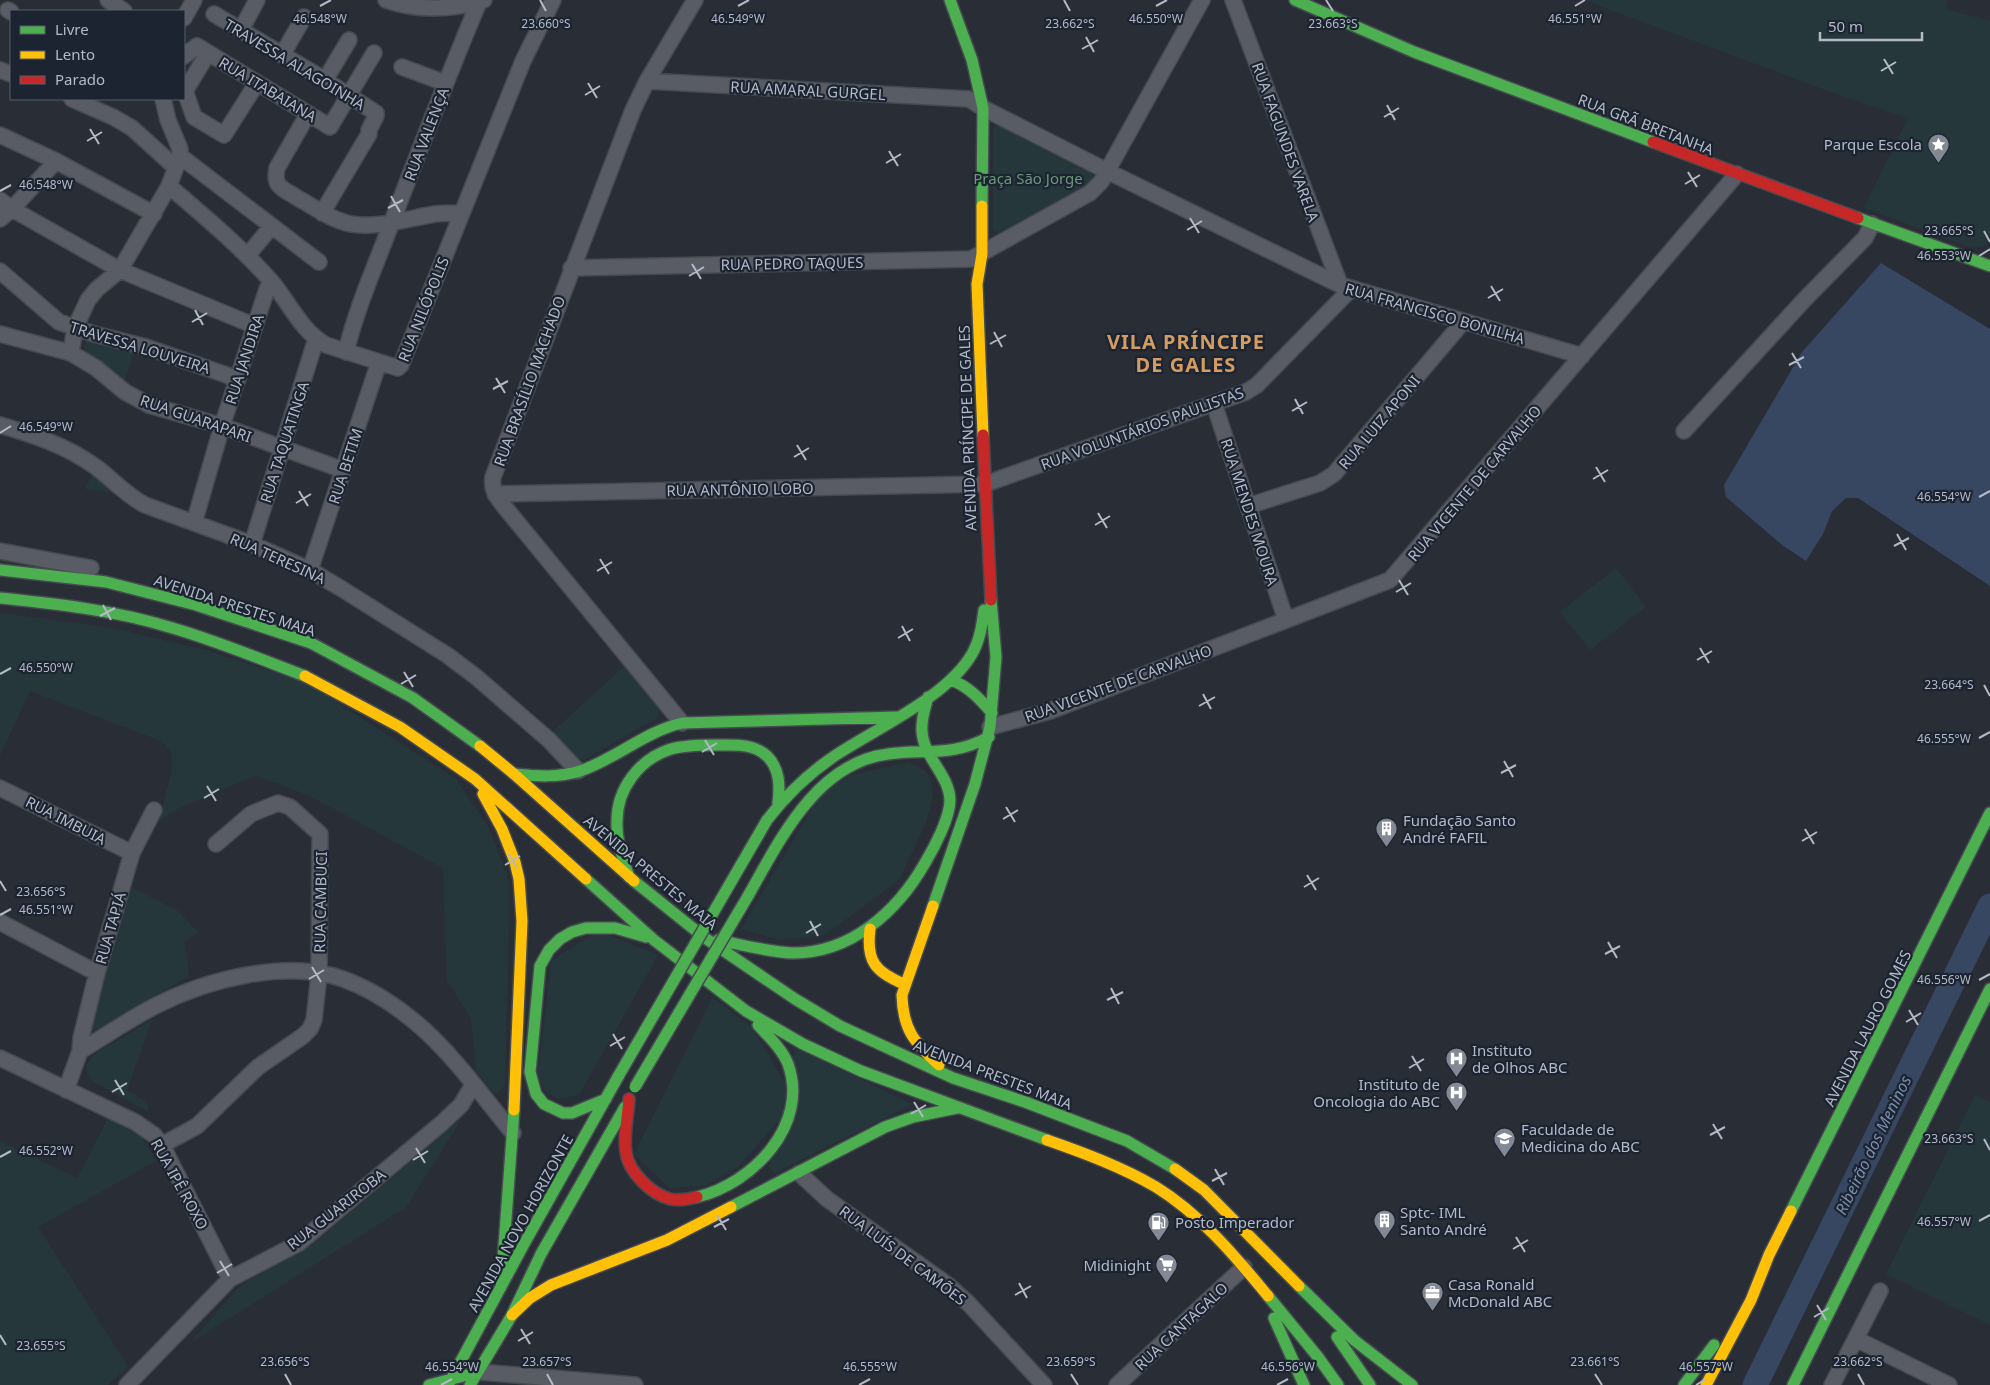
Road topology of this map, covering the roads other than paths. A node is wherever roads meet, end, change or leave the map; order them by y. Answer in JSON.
{"nodes":[{"id":1,"x":108,"y":0,"type":"edge"},
{"id":2,"x":194,"y":0,"type":"edge"},
{"id":3,"x":257,"y":0,"type":"edge"},
{"id":4,"x":386,"y":0,"type":"edge"},
{"id":5,"x":553,"y":0,"type":"edge"},
{"id":6,"x":950,"y":0,"type":"edge"},
{"id":7,"x":1202,"y":0,"type":"edge"},
{"id":8,"x":1233,"y":0,"type":"edge"},
{"id":9,"x":1295,"y":0,"type":"edge"},
{"id":10,"x":482,"y":1,"type":"edge"},
{"id":11,"x":691,"y":1,"type":"edge"},
{"id":12,"x":123,"y":10,"type":"edge"},
{"id":13,"x":214,"y":14,"type":"dead end"},
{"id":14,"x":185,"y":16,"type":"edge"},
{"id":15,"x":304,"y":17,"type":"dead end"},
{"id":16,"x":241,"y":30,"type":"junction"},
{"id":17,"x":349,"y":40,"type":"dead end"},
{"id":18,"x":208,"y":53,"type":"junction"},
{"id":19,"x":374,"y":53,"type":"dead end"},
{"id":20,"x":185,"y":55,"type":"edge"},
{"id":21,"x":282,"y":55,"type":"junction"},
{"id":22,"x":402,"y":66,"type":"dead end"},
{"id":23,"x":325,"y":80,"type":"junction"},
{"id":24,"x":647,"y":81,"type":"junction"},
{"id":25,"x":257,"y":83,"type":"junction"},
{"id":26,"x":444,"y":83,"type":"junction"},
{"id":27,"x":349,"y":95,"type":"junction"},
{"id":28,"x":74,"y":100,"type":"edge"},
{"id":29,"x":164,"y":100,"type":"edge"},
{"id":30,"x":972,"y":102,"type":"junction"},
{"id":31,"x":308,"y":114,"type":"junction"},
{"id":32,"x":1,"y":137,"type":"edge"},
{"id":33,"x":56,"y":161,"type":"junction"},
{"id":34,"x":178,"y":162,"type":"junction"},
{"id":35,"x":1107,"y":171,"type":"junction"},
{"id":36,"x":1737,"y":174,"type":"junction"},
{"id":37,"x":169,"y":186,"type":"junction"},
{"id":38,"x":6,"y":205,"type":"edge"},
{"id":39,"x":322,"y":212,"type":"junction"},
{"id":40,"x":462,"y":213,"type":"junction"},
{"id":41,"x":154,"y":214,"type":"junction"},
{"id":42,"x":0,"y":219,"type":"edge"},
{"id":43,"x":392,"y":221,"type":"junction"},
{"id":44,"x":1872,"y":224,"type":"junction"},
{"id":45,"x":272,"y":226,"type":"junction"},
{"id":46,"x":970,"y":242,"type":"dead end"},
{"id":47,"x":247,"y":256,"type":"junction"},
{"id":48,"x":976,"y":257,"type":"junction"},
{"id":49,"x":319,"y":262,"type":"dead end"},
{"id":50,"x":1990,"y":266,"type":"edge"},
{"id":51,"x":571,"y":268,"type":"junction"},
{"id":52,"x":120,"y":270,"type":"junction"},
{"id":53,"x":0,"y":272,"type":"edge"},
{"id":54,"x":271,"y":281,"type":"junction"},
{"id":55,"x":1346,"y":287,"type":"junction"},
{"id":56,"x":1463,"y":322,"type":"junction"},
{"id":57,"x":255,"y":326,"type":"junction"},
{"id":58,"x":76,"y":328,"type":"junction"},
{"id":59,"x":0,"y":334,"type":"edge"},
{"id":60,"x":316,"y":339,"type":"junction"},
{"id":61,"x":346,"y":352,"type":"junction"},
{"id":62,"x":71,"y":353,"type":"junction"},
{"id":63,"x":1582,"y":356,"type":"junction"},
{"id":64,"x":379,"y":362,"type":"junction"},
{"id":65,"x":238,"y":379,"type":"junction"},
{"id":66,"x":1214,"y":404,"type":"junction"},
{"id":67,"x":0,"y":424,"type":"edge"},
{"id":68,"x":222,"y":426,"type":"junction"},
{"id":69,"x":1684,"y":431,"type":"dead end"},
{"id":70,"x":281,"y":448,"type":"junction"},
{"id":71,"x":343,"y":470,"type":"junction"},
{"id":72,"x":985,"y":484,"type":"junction"},
{"id":73,"x":495,"y":494,"type":"junction"},
{"id":74,"x":1248,"y":506,"type":"junction"},
{"id":75,"x":194,"y":523,"type":"junction"},
{"id":76,"x":252,"y":544,"type":"junction"},
{"id":77,"x":0,"y":551,"type":"edge"},
{"id":78,"x":0,"y":570,"type":"edge"},
{"id":79,"x":310,"y":570,"type":"junction"},
{"id":80,"x":988,"y":572,"type":"junction"},
{"id":81,"x":106,"y":582,"type":"junction"},
{"id":82,"x":0,"y":598,"type":"edge"},
{"id":83,"x":1286,"y":620,"type":"junction"},
{"id":84,"x":950,"y":680,"type":"junction"},
{"id":85,"x":928,"y":697,"type":"junction"},
{"id":86,"x":898,"y":717,"type":"junction"},
{"id":87,"x":682,"y":723,"type":"junction"},
{"id":88,"x":990,"y":726,"type":"junction"},
{"id":89,"x":929,"y":753,"type":"junction"},
{"id":90,"x":578,"y":771,"type":"junction"},
{"id":91,"x":514,"y":774,"type":"junction"},
{"id":92,"x":475,"y":779,"type":"junction"},
{"id":93,"x":0,"y":788,"type":"edge"},
{"id":94,"x":778,"y":803,"type":"junction"},
{"id":95,"x":154,"y":810,"type":"dead end"},
{"id":96,"x":1990,"y":814,"type":"edge"},
{"id":97,"x":216,"y":844,"type":"dead end"},
{"id":98,"x":132,"y":854,"type":"junction"},
{"id":99,"x":630,"y":878,"type":"junction"},
{"id":100,"x":0,"y":922,"type":"edge"},
{"id":101,"x":870,"y":929,"type":"junction"},
{"id":102,"x":705,"y":938,"type":"junction"},
{"id":103,"x":654,"y":940,"type":"junction"},
{"id":104,"x":97,"y":973,"type":"junction"},
{"id":105,"x":319,"y":975,"type":"junction"},
{"id":106,"x":904,"y":984,"type":"junction"},
{"id":107,"x":1990,"y":989,"type":"edge"},
{"id":108,"x":746,"y":1011,"type":"junction"},
{"id":109,"x":80,"y":1051,"type":"junction"},
{"id":110,"x":0,"y":1058,"type":"edge"},
{"id":111,"x":952,"y":1078,"type":"junction"},
{"id":112,"x":473,"y":1086,"type":"junction"},
{"id":113,"x":66,"y":1090,"type":"junction"},
{"id":114,"x":606,"y":1099,"type":"junction"},
{"id":115,"x":630,"y":1099,"type":"junction"},
{"id":116,"x":957,"y":1108,"type":"junction"},
{"id":117,"x":512,"y":1133,"type":"junction"},
{"id":118,"x":162,"y":1145,"type":"junction"},
{"id":119,"x":799,"y":1173,"type":"junction"},
{"id":120,"x":1769,"y":1255,"type":"junction"},
{"id":121,"x":1244,"y":1267,"type":"junction"},
{"id":122,"x":230,"y":1279,"type":"junction"},
{"id":123,"x":501,"y":1287,"type":"junction"},
{"id":124,"x":1260,"y":1287,"type":"junction"},
{"id":125,"x":1880,"y":1291,"type":"dead end"},
{"id":126,"x":1306,"y":1294,"type":"junction"},
{"id":127,"x":512,"y":1315,"type":"junction"},
{"id":128,"x":1856,"y":1339,"type":"junction"},
{"id":129,"x":1711,"y":1351,"type":"junction"},
{"id":130,"x":483,"y":1378,"type":"edge"},
{"id":131,"x":1301,"y":1381,"type":"edge"},
{"id":132,"x":450,"y":1382,"type":"edge"},
{"id":133,"x":1707,"y":1384,"type":"edge"},
{"id":134,"x":127,"y":1385,"type":"edge"},
{"id":135,"x":429,"y":1385,"type":"edge"},
{"id":136,"x":470,"y":1385,"type":"edge"},
{"id":137,"x":635,"y":1385,"type":"edge"},
{"id":138,"x":1044,"y":1385,"type":"edge"},
{"id":139,"x":1117,"y":1385,"type":"edge"},
{"id":140,"x":1338,"y":1385,"type":"edge"},
{"id":141,"x":1370,"y":1385,"type":"edge"},
{"id":142,"x":1412,"y":1385,"type":"edge"},
{"id":143,"x":1684,"y":1385,"type":"edge"},
{"id":144,"x":1793,"y":1385,"type":"edge"},
{"id":145,"x":1832,"y":1385,"type":"edge"},
{"id":146,"x":1948,"y":1385,"type":"edge"}],
"edges":[{"from":1,"to":12,"type":"street"},
{"from":2,"to":14,"type":"street"},
{"from":3,"to":16,"type":"street"},
{"from":4,"to":10,"type":"street"},
{"from":5,"to":40,"type":"street","name":"RUA NILÓPOLIS"},
{"from":6,"to":30,"type":"main road","name":"AVENIDA PRÍNCIPE DE GALES"},
{"from":7,"to":35,"type":"street"},
{"from":8,"to":55,"type":"street","name":"RUA FAGUNDES VARELA"},
{"from":9,"to":36,"type":"main road","name":"RUA GRÃ BRETANHA"},
{"from":10,"to":26,"type":"street","name":"RUA VALENÇA"},
{"from":11,"to":24,"type":"street","name":"RUA BRASÍLIO MACHADO"},
{"from":13,"to":16,"type":"street","name":"TRAVESSA ALAGOINHA"},
{"from":15,"to":21,"type":"street"},
{"from":16,"to":21,"type":"street","name":"TRAVESSA ALAGOINHA"},
{"from":17,"to":23,"type":"street"},
{"from":18,"to":20,"type":"street","name":"RUA ITABAIANA"},
{"from":18,"to":25,"type":"street","name":"RUA ITABAIANA"},
{"from":18,"to":25,"type":"street"},
{"from":19,"to":27,"type":"street","name":"RUA ITABAIANA"},
{"from":21,"to":23,"type":"street","name":"TRAVESSA ALAGOINHA"},
{"from":22,"to":26,"type":"street"},
{"from":23,"to":27,"type":"street","name":"TRAVESSA ALAGOINHA"},
{"from":24,"to":30,"type":"street","name":"RUA AMARAL GURGEL"},
{"from":24,"to":51,"type":"street","name":"RUA BRASÍLIO MACHADO"},
{"from":25,"to":31,"type":"street","name":"RUA ITABAIANA"},
{"from":26,"to":43,"type":"street","name":"RUA VALENÇA"},
{"from":27,"to":31,"type":"street","name":"RUA ITABAIANA"},
{"from":27,"to":39,"type":"street","name":"TRAVESSA ALAGOINHA"},
{"from":28,"to":34,"type":"street"},
{"from":29,"to":34,"type":"street"},
{"from":30,"to":35,"type":"street","name":"RUA FRANCISCO BONILHA"},
{"from":30,"to":48,"type":"main road","name":"AVENIDA PRÍNCIPE DE GALES"},
{"from":31,"to":39,"type":"street"},
{"from":32,"to":33,"type":"street"},
{"from":33,"to":38,"type":"street"},
{"from":33,"to":41,"type":"street"},
{"from":34,"to":37,"type":"street"},
{"from":34,"to":45,"type":"street"},
{"from":35,"to":48,"type":"street"},
{"from":35,"to":55,"type":"street","name":"RUA FRANCISCO BONILHA"},
{"from":36,"to":44,"type":"main road","name":"RUA GRÃ BRETANHA"},
{"from":36,"to":63,"type":"street","name":"RUA VICENTE DE CARVALHO"},
{"from":37,"to":41,"type":"street"},
{"from":37,"to":47,"type":"street","name":"RUA NILÓPOLIS"},
{"from":38,"to":42,"type":"street"},
{"from":38,"to":52,"type":"street"},
{"from":39,"to":43,"type":"street"},
{"from":40,"to":43,"type":"street"},
{"from":40,"to":64,"type":"street","name":"RUA NILÓPOLIS"},
{"from":41,"to":52,"type":"street"},
{"from":43,"to":61,"type":"street","name":"RUA VALENÇA"},
{"from":44,"to":50,"type":"main road","name":"RUA GRÃ BRETANHA"},
{"from":44,"to":69,"type":"street"},
{"from":45,"to":47,"type":"street"},
{"from":45,"to":49,"type":"street"},
{"from":46,"to":48,"type":"main road","name":"AVENIDA PRÍNCIPE DE GALES"},
{"from":47,"to":54,"type":"street","name":"RUA NILÓPOLIS"},
{"from":48,"to":51,"type":"street","name":"RUA PEDRO TAQUES"},
{"from":48,"to":72,"type":"main road","name":"AVENIDA PRÍNCIPE DE GALES"},
{"from":51,"to":73,"type":"street","name":"RUA BRASÍLIO MACHADO"},
{"from":52,"to":57,"type":"street"},
{"from":52,"to":58,"type":"street"},
{"from":53,"to":58,"type":"street","name":"TRAVESSA LOUVEIRA"},
{"from":54,"to":57,"type":"street","name":"RUA JANDIRA"},
{"from":54,"to":60,"type":"street","name":"RUA NILÓPOLIS"},
{"from":55,"to":56,"type":"street","name":"RUA FRANCISCO BONILHA"},
{"from":55,"to":66,"type":"street","name":"RUA VOLUNTÁRIOS PAULISTAS"},
{"from":56,"to":63,"type":"street","name":"RUA FRANCISCO BONILHA"},
{"from":56,"to":74,"type":"street","name":"RUA LUIZ APONI"},
{"from":57,"to":65,"type":"street","name":"RUA JANDIRA"},
{"from":58,"to":62,"type":"street"},
{"from":58,"to":65,"type":"street","name":"TRAVESSA LOUVEIRA"},
{"from":59,"to":62,"type":"street","name":"RUA GUARAPARI"},
{"from":60,"to":61,"type":"street","name":"RUA NILÓPOLIS"},
{"from":60,"to":70,"type":"street","name":"RUA TAQUATINGA"},
{"from":61,"to":64,"type":"street","name":"RUA NILÓPOLIS"},
{"from":62,"to":68,"type":"street","name":"RUA GUARAPARI"},
{"from":63,"to":83,"type":"street","name":"RUA VICENTE DE CARVALHO"},
{"from":64,"to":71,"type":"street","name":"RUA BETIM"},
{"from":65,"to":68,"type":"street","name":"RUA JANDIRA"},
{"from":66,"to":72,"type":"street","name":"RUA VOLUNTÁRIOS PAULISTAS"},
{"from":66,"to":74,"type":"street","name":"RUA MENDES MOURA"},
{"from":67,"to":75,"type":"street","name":"RUA TERESINA"},
{"from":68,"to":70,"type":"street","name":"RUA GUARAPARI"},
{"from":68,"to":75,"type":"street","name":"RUA JANDIRA"},
{"from":70,"to":71,"type":"street","name":"RUA GUARAPARI"},
{"from":70,"to":76,"type":"street","name":"RUA TAQUATINGA"},
{"from":71,"to":79,"type":"street","name":"RUA BETIM"},
{"from":72,"to":73,"type":"street","name":"RUA ANTÔNIO LOBO"},
{"from":72,"to":80,"type":"main road","name":"AVENIDA PRÍNCIPE DE GALES"},
{"from":73,"to":87,"type":"street"},
{"from":74,"to":83,"type":"street","name":"RUA MENDES MOURA"},
{"from":75,"to":76,"type":"street","name":"RUA TERESINA"},
{"from":76,"to":79,"type":"street","name":"RUA TERESINA"},
{"from":77,"to":81,"type":"street"},
{"from":78,"to":81,"type":"main road","name":"AVENIDA PRESTES MAIA"},
{"from":79,"to":90,"type":"street","name":"RUA TERESINA"},
{"from":80,"to":84,"type":"main road","name":"AVENIDA PRÍNCIPE DE GALES"},
{"from":80,"to":88,"type":"main road","name":"AVENIDA PRÍNCIPE DE GALES"},
{"from":81,"to":91,"type":"main road","name":"AVENIDA PRESTES MAIA"},
{"from":82,"to":92,"type":"main road"},
{"from":83,"to":88,"type":"street","name":"RUA VICENTE DE CARVALHO"},
{"from":84,"to":85,"type":"main road"},
{"from":84,"to":88,"type":"main road"},
{"from":85,"to":86,"type":"main road","name":"AVENIDA NOVO HORIZONTE"},
{"from":85,"to":89,"type":"main road"},
{"from":86,"to":87,"type":"main road"},
{"from":86,"to":94,"type":"main road","name":"AVENIDA NOVO HORIZONTE"},
{"from":87,"to":90,"type":"main road"},
{"from":88,"to":89,"type":"main road"},
{"from":88,"to":106,"type":"main road","name":"AVENIDA PRÍNCIPE DE GALES"},
{"from":89,"to":101,"type":"main road"},
{"from":89,"to":115,"type":"main road","bridge":true},
{"from":90,"to":91,"type":"main road"},
{"from":91,"to":99,"type":"main road","name":"AVENIDA PRESTES MAIA"},
{"from":92,"to":103,"type":"main road"},
{"from":92,"to":117,"type":"main road"},
{"from":93,"to":98,"type":"street","name":"RUA IMBUIA"},
{"from":94,"to":99,"type":"main road"},
{"from":94,"to":114,"type":"main road","name":"AVENIDA NOVO HORIZONTE","bridge":true},
{"from":95,"to":98,"type":"street","name":"RUA TAPIÁ"},
{"from":96,"to":120,"type":"main road","name":"AVENIDA LAURO GOMES"},
{"from":97,"to":105,"type":"street","name":"RUA CAMBUCI"},
{"from":98,"to":104,"type":"street","name":"RUA TAPIÁ"},
{"from":99,"to":102,"type":"main road","name":"AVENIDA PRESTES MAIA"},
{"from":100,"to":104,"type":"street"},
{"from":101,"to":102,"type":"main road"},
{"from":101,"to":106,"type":"main road"},
{"from":102,"to":111,"type":"main road","name":"AVENIDA PRESTES MAIA"},
{"from":103,"to":108,"type":"main road"},
{"from":103,"to":114,"type":"main road"},
{"from":104,"to":109,"type":"street","name":"RUA TAPIÁ"},
{"from":105,"to":109,"type":"street"},
{"from":105,"to":112,"type":"street"},
{"from":105,"to":118,"type":"street","name":"RUA CAMBUCI"},
{"from":106,"to":111,"type":"main road","name":"AVENIDA PRÍNCIPE DE GALES"},
{"from":107,"to":144,"type":"main road"},
{"from":108,"to":115,"type":"main road"},
{"from":108,"to":116,"type":"main road"},
{"from":109,"to":113,"type":"street","name":"RUA TAPIÁ"},
{"from":110,"to":113,"type":"street","name":"RUA IPÊ ROXO"},
{"from":111,"to":126,"type":"main road","name":"AVENIDA PRESTES MAIA"},
{"from":112,"to":117,"type":"street"},
{"from":112,"to":122,"type":"street","name":"RUA GUARIROBA"},
{"from":113,"to":118,"type":"street","name":"RUA IPÊ ROXO"},
{"from":114,"to":123,"type":"main road","name":"AVENIDA NOVO HORIZONTE"},
{"from":115,"to":127,"type":"main road"},
{"from":116,"to":119,"type":"main road"},
{"from":116,"to":121,"type":"main road"},
{"from":117,"to":123,"type":"main road"},
{"from":118,"to":122,"type":"street","name":"RUA IPÊ ROXO"},
{"from":119,"to":127,"type":"main road"},
{"from":119,"to":138,"type":"street","name":"RUA LUÍS DE CAMÕES"},
{"from":120,"to":129,"type":"main road","name":"AVENIDA LAURO GOMES"},
{"from":120,"to":133,"type":"main road","name":"AVENIDA LAURO GOMES"},
{"from":121,"to":124,"type":"main road"},
{"from":121,"to":139,"type":"street","name":"RUA CANTAGALO"},
{"from":122,"to":134,"type":"street","name":"RUA GUARIROBA"},
{"from":123,"to":132,"type":"main road","name":"AVENIDA NOVO HORIZONTE"},
{"from":124,"to":131,"type":"main road"},
{"from":124,"to":140,"type":"main road"},
{"from":125,"to":128,"type":"street"},
{"from":126,"to":141,"type":"main road"},
{"from":126,"to":142,"type":"main road"},
{"from":127,"to":130,"type":"main road"},
{"from":128,"to":145,"type":"street"},
{"from":128,"to":146,"type":"street"},
{"from":129,"to":133,"type":"main road"},
{"from":129,"to":143,"type":"main road","name":"AVENIDA LAURO GOMES"},
{"from":130,"to":132,"type":"main road"},
{"from":130,"to":136,"type":"main road"},
{"from":130,"to":137,"type":"street"},
{"from":132,"to":135,"type":"main road"}]}
